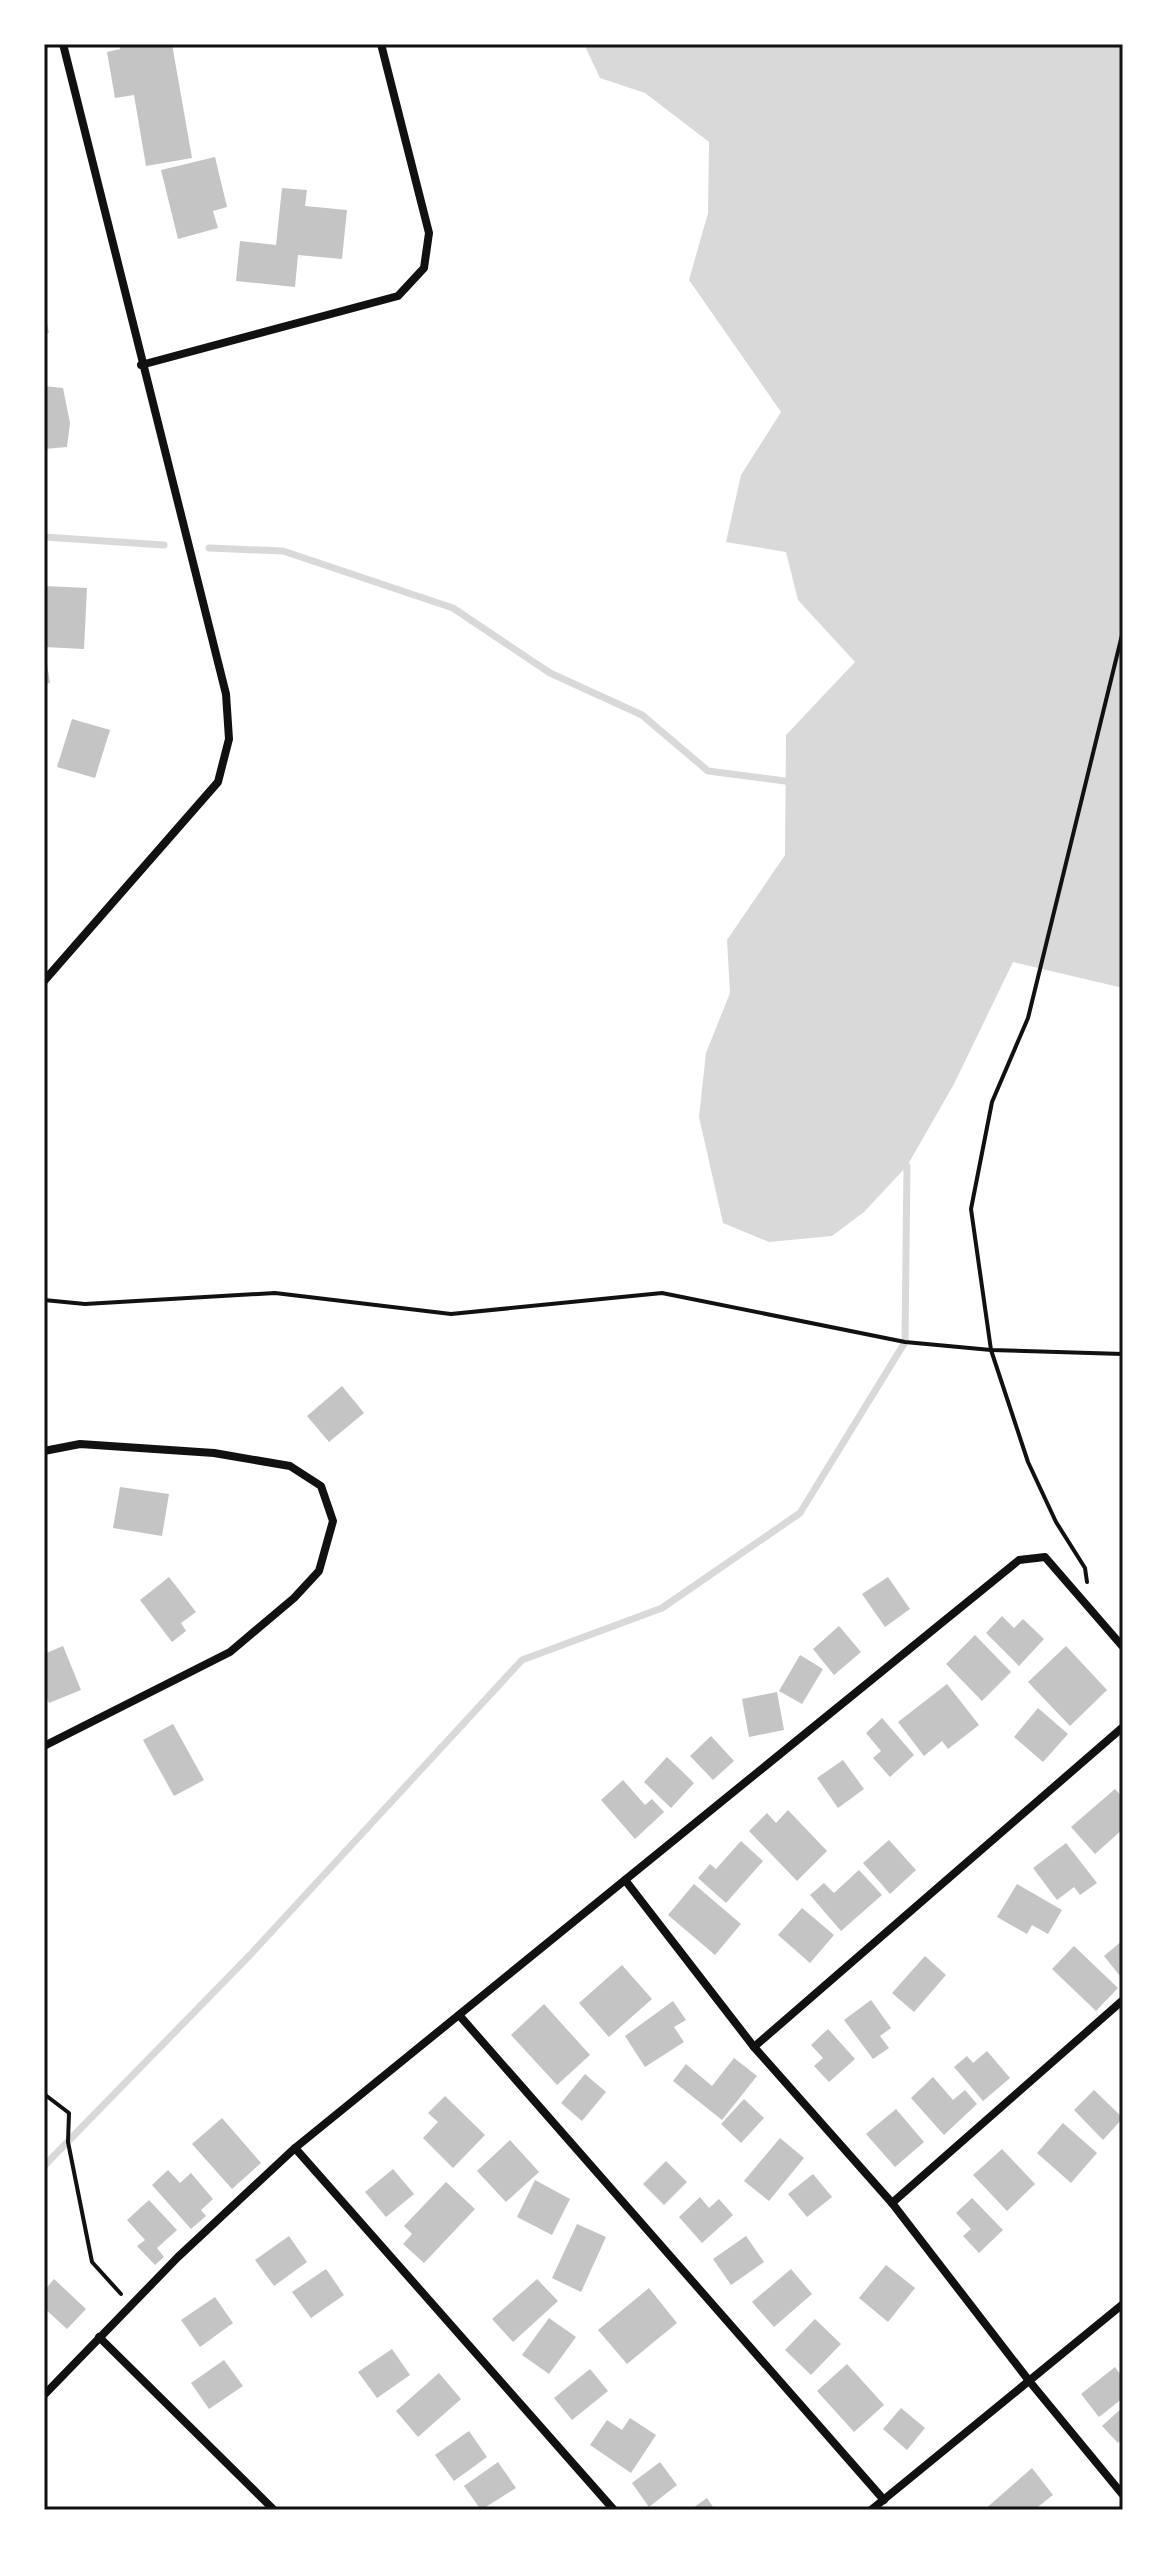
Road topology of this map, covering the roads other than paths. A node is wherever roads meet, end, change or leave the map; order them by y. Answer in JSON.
{"nodes":[{"id":1,"x":63,"y":44,"type":"edge"},
{"id":2,"x":381,"y":44,"type":"edge"},
{"id":3,"x":141,"y":365,"type":"junction"},
{"id":4,"x":44,"y":981,"type":"edge"},
{"id":5,"x":44,"y":1451,"type":"edge"},
{"id":6,"x":1123,"y":1647,"type":"edge"},
{"id":7,"x":1123,"y":1727,"type":"edge"},
{"id":8,"x":44,"y":1746,"type":"edge"},
{"id":9,"x":625,"y":1880,"type":"junction"},
{"id":10,"x":1123,"y":2000,"type":"edge"},
{"id":11,"x":459,"y":2015,"type":"junction"},
{"id":12,"x":754,"y":2047,"type":"junction"},
{"id":13,"x":295,"y":2148,"type":"junction"},
{"id":14,"x":892,"y":2203,"type":"junction"},
{"id":15,"x":1123,"y":2304,"type":"edge"},
{"id":16,"x":99,"y":2337,"type":"junction"},
{"id":17,"x":1030,"y":2382,"type":"junction"},
{"id":18,"x":44,"y":2395,"type":"edge"},
{"id":19,"x":1123,"y":2495,"type":"edge"},
{"id":20,"x":884,"y":2500,"type":"junction"},
{"id":21,"x":274,"y":2510,"type":"edge"},
{"id":22,"x":614,"y":2510,"type":"edge"},
{"id":23,"x":871,"y":2510,"type":"edge"}],
"edges":[{"from":1,"to":3,"type":"street"},
{"from":2,"to":3,"type":"street"},
{"from":3,"to":4,"type":"street"},
{"from":5,"to":8,"type":"street"},
{"from":6,"to":9,"type":"street"},
{"from":7,"to":12,"type":"street"},
{"from":9,"to":11,"type":"street"},
{"from":9,"to":12,"type":"street"},
{"from":10,"to":14,"type":"street"},
{"from":11,"to":13,"type":"street"},
{"from":11,"to":20,"type":"street"},
{"from":12,"to":14,"type":"street"},
{"from":13,"to":16,"type":"street"},
{"from":13,"to":22,"type":"street"},
{"from":14,"to":17,"type":"street"},
{"from":15,"to":17,"type":"street"},
{"from":16,"to":18,"type":"street"},
{"from":16,"to":21,"type":"street"},
{"from":17,"to":19,"type":"street"},
{"from":17,"to":20,"type":"street"},
{"from":20,"to":23,"type":"street"}]}
